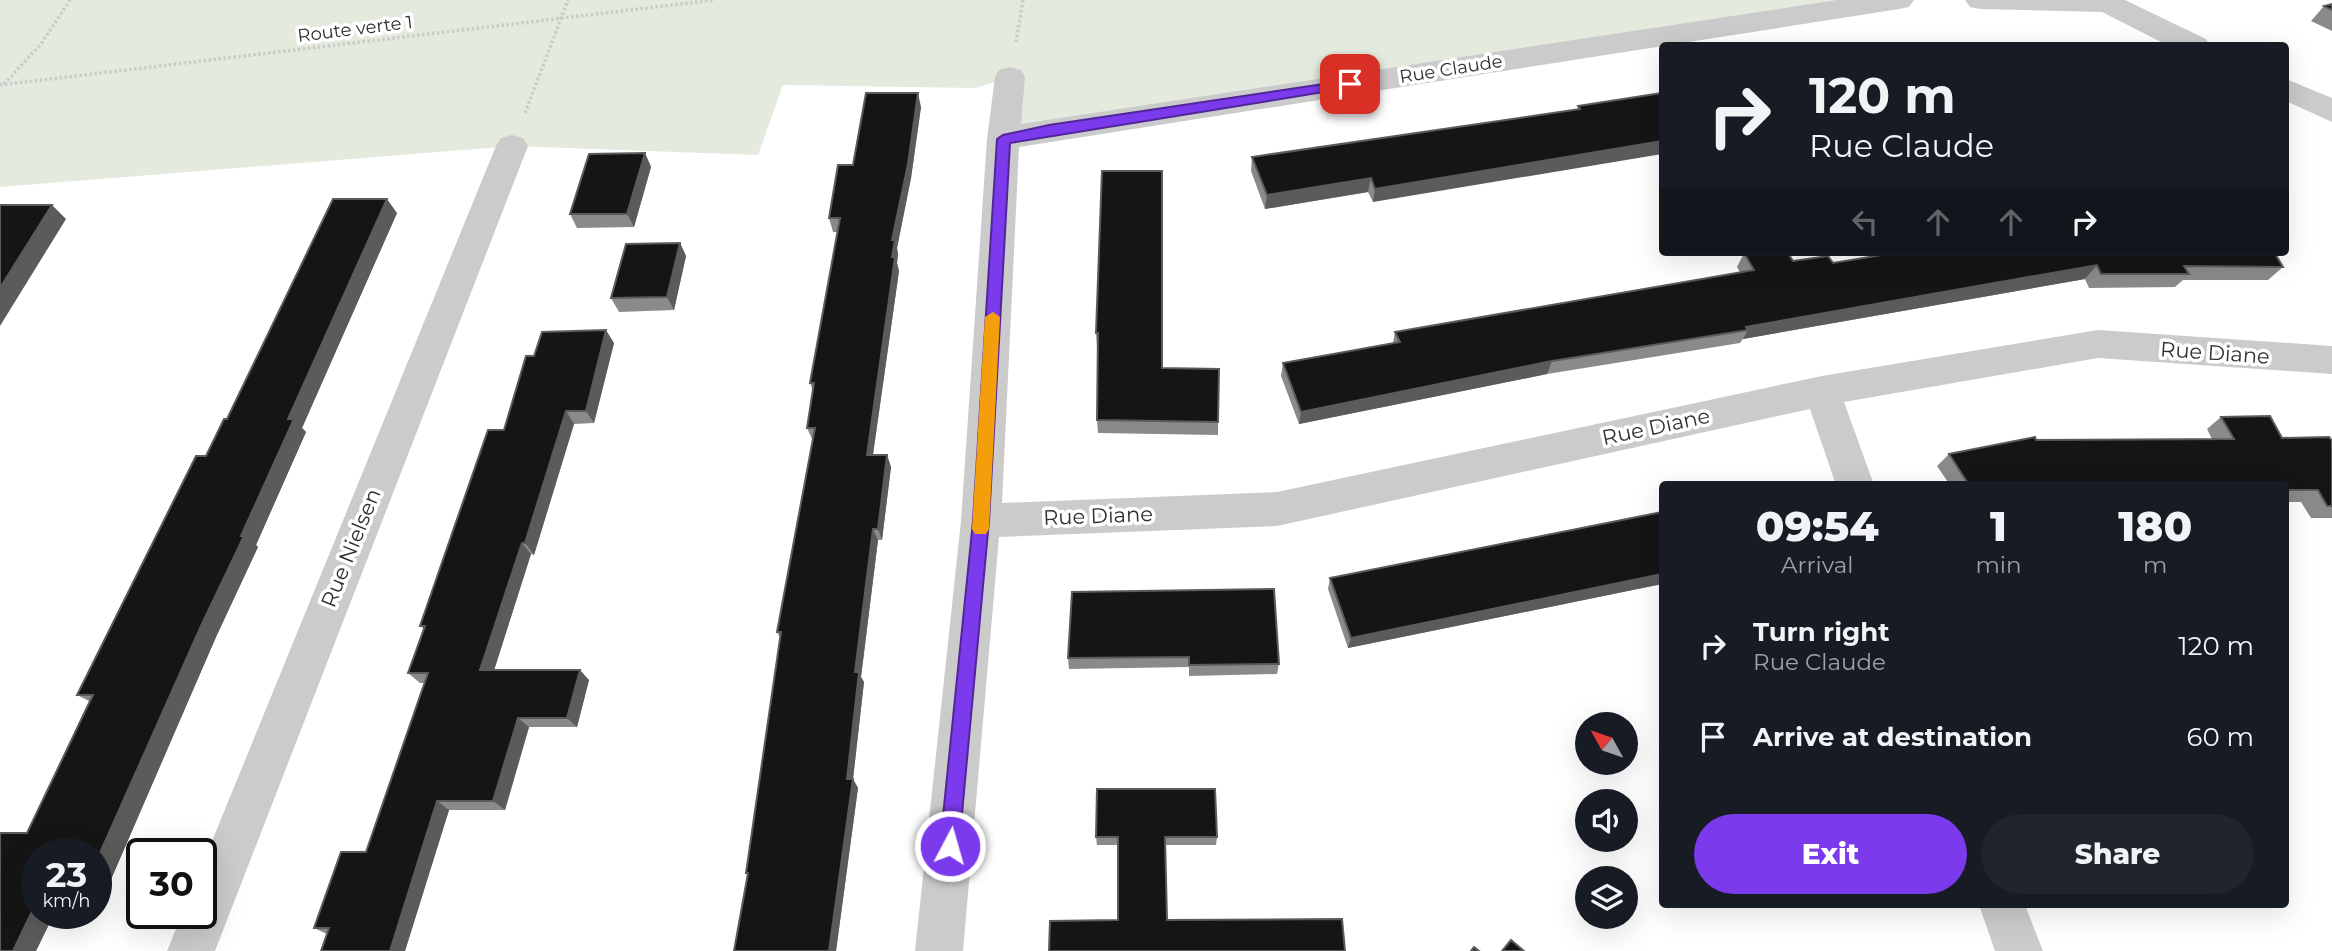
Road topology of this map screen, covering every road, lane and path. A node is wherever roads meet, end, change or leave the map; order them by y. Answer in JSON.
{"nodes":[{"id":1,"x":70,"y":0,"type":"edge"},
{"id":2,"x":568,"y":0,"type":"edge"},
{"id":3,"x":714,"y":0,"type":"edge"},
{"id":4,"x":1023,"y":0,"type":"edge"},
{"id":5,"x":1899,"y":0,"type":"edge"},
{"id":6,"x":1980,"y":0,"type":"edge"},
{"id":7,"x":562,"y":19,"type":"junction"},
{"id":8,"x":2187,"y":42,"type":"edge"},
{"id":9,"x":1010,"y":77,"type":"joint"},
{"id":10,"x":2,"y":85,"type":"edge"},
{"id":11,"x":2289,"y":90,"type":"edge"},
{"id":12,"x":2332,"y":111,"type":"edge"},
{"id":13,"x":1003,"y":139,"type":"junction"},
{"id":14,"x":512,"y":146,"type":"joint"},
{"id":15,"x":2332,"y":360,"type":"edge"},
{"id":16,"x":1822,"y":391,"type":"junction"},
{"id":17,"x":1854,"y":481,"type":"edge"},
{"id":18,"x":981,"y":521,"type":"junction"},
{"id":19,"x":2004,"y":908,"type":"edge"},
{"id":20,"x":191,"y":951,"type":"edge"},
{"id":21,"x":939,"y":951,"type":"edge"},
{"id":22,"x":2019,"y":951,"type":"edge"}],
"edges":[{"from":1,"to":10,"type":"path"},
{"from":2,"to":7,"type":"path"},
{"from":3,"to":7,"type":"path","name":"Route verte 1"},
{"from":4,"to":9,"type":"path"},
{"from":5,"to":13,"type":"street","name":"Rue Claude"},
{"from":6,"to":8,"type":"street"},
{"from":7,"to":10,"type":"path","name":"Route verte 1"},
{"from":7,"to":14,"type":"path"},
{"from":9,"to":13,"type":"street"},
{"from":11,"to":12,"type":"street"},
{"from":13,"to":18,"type":"street"},
{"from":14,"to":20,"type":"street","name":"Rue Nielsen"},
{"from":15,"to":16,"type":"street","name":"Rue Diane"},
{"from":16,"to":17,"type":"street"},
{"from":16,"to":18,"type":"street","name":"Rue Diane"},
{"from":18,"to":21,"type":"street"},
{"from":19,"to":22,"type":"street"}]}
